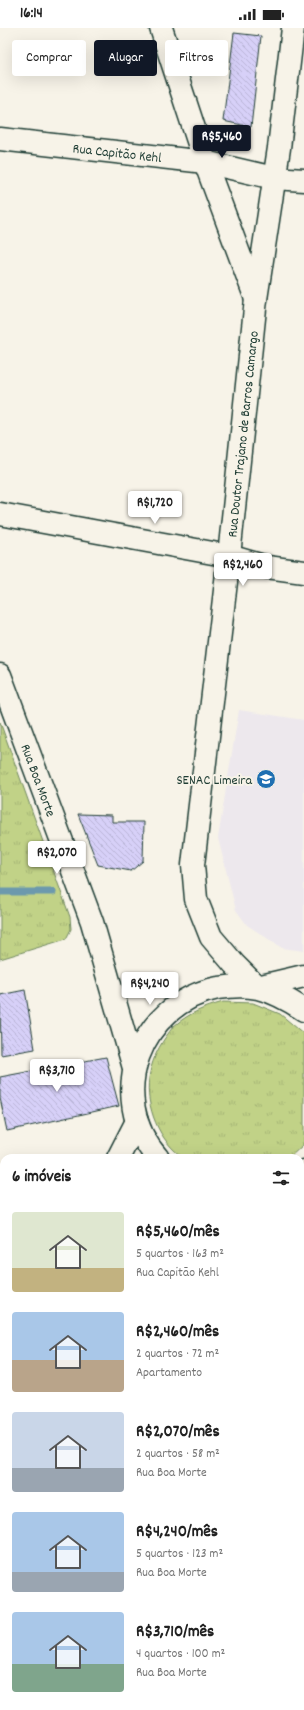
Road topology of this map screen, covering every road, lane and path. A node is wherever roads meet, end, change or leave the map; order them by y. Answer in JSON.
{"nodes":[{"id":1,"x":161,"y":28,"type":"edge"},
{"id":2,"x":293,"y":28,"type":"edge"},
{"id":3,"x":0,"y":139,"type":"edge"},
{"id":4,"x":205,"y":162,"type":"junction"},
{"id":5,"x":274,"y":178,"type":"junction"},
{"id":6,"x":304,"y":180,"type":"edge"},
{"id":7,"x":256,"y":299,"type":"junction"},
{"id":8,"x":0,"y":514,"type":"edge"},
{"id":9,"x":229,"y":556,"type":"junction"},
{"id":10,"x":304,"y":572,"type":"edge"},
{"id":11,"x":0,"y":675,"type":"edge"},
{"id":12,"x":304,"y":976,"type":"edge"},
{"id":13,"x":257,"y":987,"type":"junction"},
{"id":14,"x":304,"y":1010,"type":"edge"},
{"id":15,"x":134,"y":1068,"type":"junction"},
{"id":16,"x":137,"y":1122,"type":"junction"},
{"id":17,"x":120,"y":1154,"type":"edge"},
{"id":18,"x":154,"y":1154,"type":"edge"}],
"edges":[{"from":1,"to":4,"type":"main road"},
{"from":2,"to":5,"type":"main road","name":"Rua Doutor Trajano de Barros Camargo"},
{"from":3,"to":4,"type":"main road","name":"Rua Capitão Kehl"},
{"from":4,"to":5,"type":"main road","name":"Rua Capitão Kehl"},
{"from":4,"to":7,"type":"main road"},
{"from":5,"to":6,"type":"main road","name":"Rua Capitão Kehl"},
{"from":5,"to":7,"type":"main road","name":"Rua Doutor Trajano de Barros Camargo"},
{"from":7,"to":9,"type":"main road","name":"Rua Doutor Trajano de Barros Camargo"},
{"from":8,"to":9,"type":"main road"},
{"from":9,"to":10,"type":"main road"},
{"from":9,"to":13,"type":"main road","name":"Rua Doutor Trajano de Barros Camargo"},
{"from":11,"to":15,"type":"main road","name":"Rua Boa Morte"},
{"from":12,"to":13,"type":"main road"},
{"from":13,"to":14,"type":"main road"},
{"from":13,"to":15,"type":"main road"},
{"from":15,"to":16,"type":"main road"},
{"from":16,"to":17,"type":"main road"},
{"from":16,"to":18,"type":"main road"}]}
